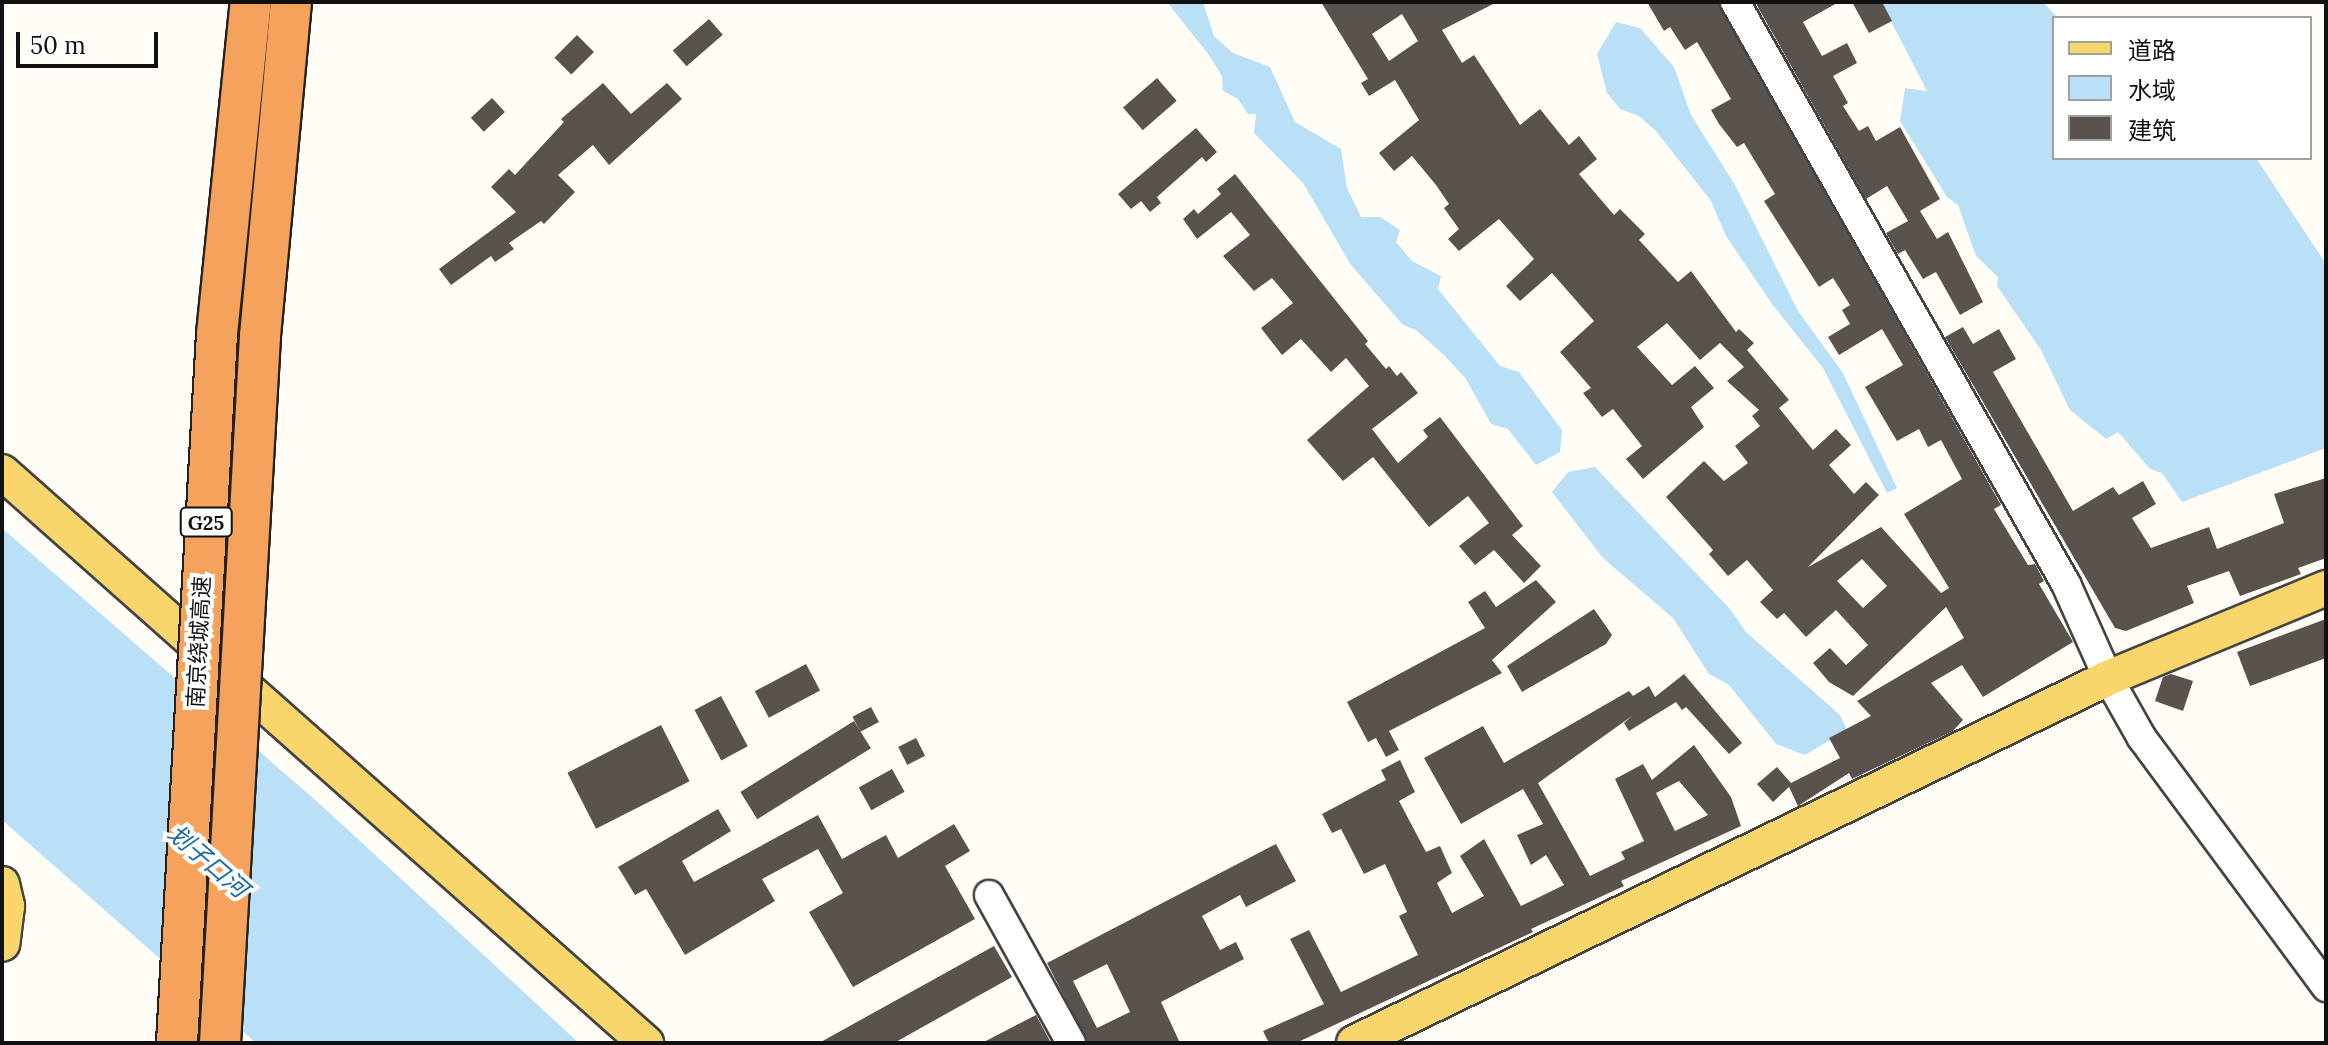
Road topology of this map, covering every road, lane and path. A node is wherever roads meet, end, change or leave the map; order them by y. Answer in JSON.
{"nodes":[{"id":1,"x":251,"y":2,"type":"edge"},
{"id":2,"x":291,"y":2,"type":"edge"},
{"id":3,"x":1735,"y":2,"type":"edge"},
{"id":4,"x":2,"y":472,"type":"edge"},
{"id":5,"x":2326,"y":588,"type":"edge"},
{"id":6,"x":2108,"y":678,"type":"junction"},
{"id":7,"x":2,"y":884,"type":"edge"},
{"id":8,"x":989,"y":895,"type":"dead end"},
{"id":9,"x":2,"y":944,"type":"edge"},
{"id":10,"x":2326,"y":987,"type":"edge"},
{"id":11,"x":177,"y":1043,"type":"edge"},
{"id":12,"x":220,"y":1043,"type":"edge"},
{"id":13,"x":646,"y":1043,"type":"edge"},
{"id":14,"x":1071,"y":1043,"type":"edge"},
{"id":15,"x":1354,"y":1043,"type":"edge"}],
"edges":[{"from":1,"to":11,"type":"highway","name":"南京绕城高速","number":"G25","bridge":true},
{"from":2,"to":12,"type":"highway","name":"南京绕城高速","number":"G25","bridge":true},
{"from":3,"to":6,"type":"street"},
{"from":4,"to":13,"type":"main road"},
{"from":5,"to":6,"type":"main road"},
{"from":6,"to":10,"type":"street"},
{"from":6,"to":15,"type":"main road"},
{"from":7,"to":9,"type":"main road"},
{"from":8,"to":14,"type":"street"}]}
